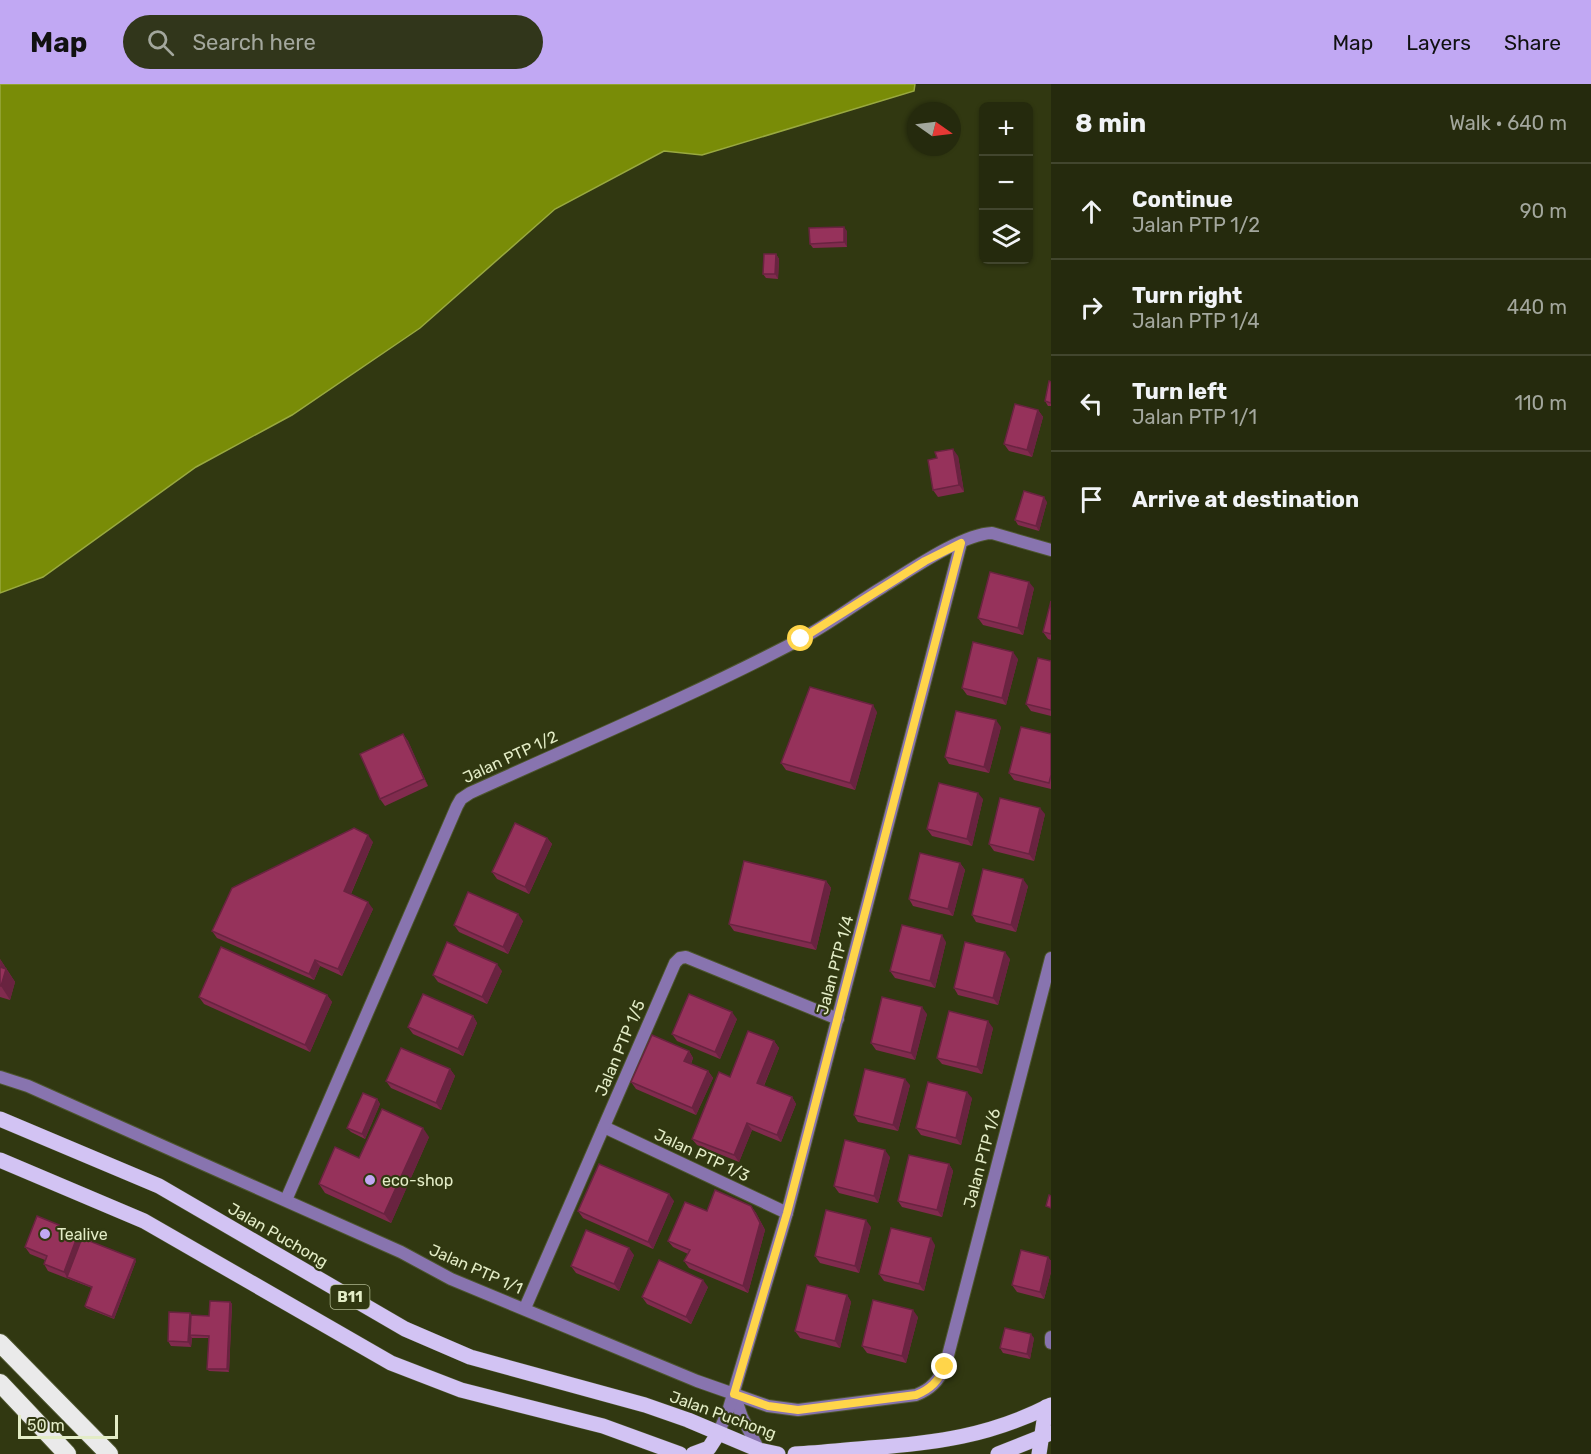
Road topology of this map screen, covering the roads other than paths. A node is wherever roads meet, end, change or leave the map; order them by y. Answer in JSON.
{"nodes":[{"id":1,"x":961,"y":543,"type":"junction"},
{"id":2,"x":1051,"y":550,"type":"edge"},
{"id":3,"x":1051,"y":958,"type":"edge"},
{"id":4,"x":838,"y":1019,"type":"junction"},
{"id":5,"x":0,"y":1077,"type":"edge"},
{"id":6,"x":0,"y":1119,"type":"edge"},
{"id":7,"x":604,"y":1127,"type":"junction"},
{"id":8,"x":0,"y":1153,"type":"edge"},
{"id":9,"x":0,"y":1160,"type":"edge"},
{"id":10,"x":47,"y":1181,"type":"junction"},
{"id":11,"x":286,"y":1200,"type":"junction"},
{"id":12,"x":787,"y":1213,"type":"junction"},
{"id":13,"x":525,"y":1308,"type":"junction"},
{"id":14,"x":1051,"y":1337,"type":"edge"},
{"id":15,"x":0,"y":1343,"type":"edge"},
{"id":16,"x":1051,"y":1343,"type":"edge"},
{"id":17,"x":945,"y":1367,"type":"joint"},
{"id":18,"x":0,"y":1383,"type":"edge"},
{"id":19,"x":734,"y":1394,"type":"junction"},
{"id":20,"x":1045,"y":1407,"type":"edge"},
{"id":21,"x":718,"y":1434,"type":"junction"},
{"id":22,"x":1046,"y":1435,"type":"edge"},
{"id":23,"x":1022,"y":1448,"type":"edge"},
{"id":24,"x":759,"y":1450,"type":"junction"},
{"id":25,"x":67,"y":1454,"type":"edge"},
{"id":26,"x":109,"y":1454,"type":"edge"},
{"id":27,"x":680,"y":1454,"type":"edge"},
{"id":28,"x":693,"y":1454,"type":"edge"},
{"id":29,"x":778,"y":1454,"type":"edge"},
{"id":30,"x":795,"y":1454,"type":"edge"},
{"id":31,"x":998,"y":1454,"type":"edge"},
{"id":32,"x":1039,"y":1454,"type":"edge"}],
"edges":[{"from":1,"to":2,"type":"street"},
{"from":1,"to":4,"type":"street","name":"Jalan PTP 1/4"},
{"from":1,"to":11,"type":"street","name":"Jalan PTP 1/2"},
{"from":3,"to":17,"type":"street","name":"Jalan PTP 1/6"},
{"from":4,"to":7,"type":"street","name":"Jalan PTP 1/5"},
{"from":4,"to":12,"type":"street","name":"Jalan PTP 1/4"},
{"from":5,"to":11,"type":"street","name":"Jalan PTP 1/1"},
{"from":6,"to":21,"type":"main road","name":"Jalan Puchong","number":"B11"},
{"from":7,"to":12,"type":"street","name":"Jalan PTP 1/3"},
{"from":7,"to":13,"type":"street","name":"Jalan PTP 1/5"},
{"from":8,"to":10,"type":"main road"},
{"from":9,"to":10,"type":"main road","number":"B11"},
{"from":10,"to":27,"type":"main road","number":"B11"},
{"from":11,"to":13,"type":"street","name":"Jalan PTP 1/1"},
{"from":12,"to":19,"type":"street","name":"Jalan PTP 1/4"},
{"from":13,"to":19,"type":"street","name":"Jalan PTP 1/1"},
{"from":14,"to":16,"type":"street"},
{"from":15,"to":26,"type":"highway"},
{"from":17,"to":19,"type":"street","name":"Jalan PTP 1/1"},
{"from":18,"to":25,"type":"highway"},
{"from":19,"to":21,"type":"street","name":"Jalan PTP 1/4"},
{"from":19,"to":24,"type":"street"},
{"from":20,"to":22,"type":"main road"},
{"from":20,"to":23,"type":"main road"},
{"from":20,"to":30,"type":"main road"},
{"from":21,"to":24,"type":"main road","name":"Jalan Puchong","number":"B11"},
{"from":21,"to":28,"type":"main road"},
{"from":22,"to":23,"type":"main road"},
{"from":22,"to":32,"type":"main road"},
{"from":23,"to":31,"type":"main road"},
{"from":24,"to":29,"type":"main road","name":"Jalan Puchong","number":"B11"}]}
